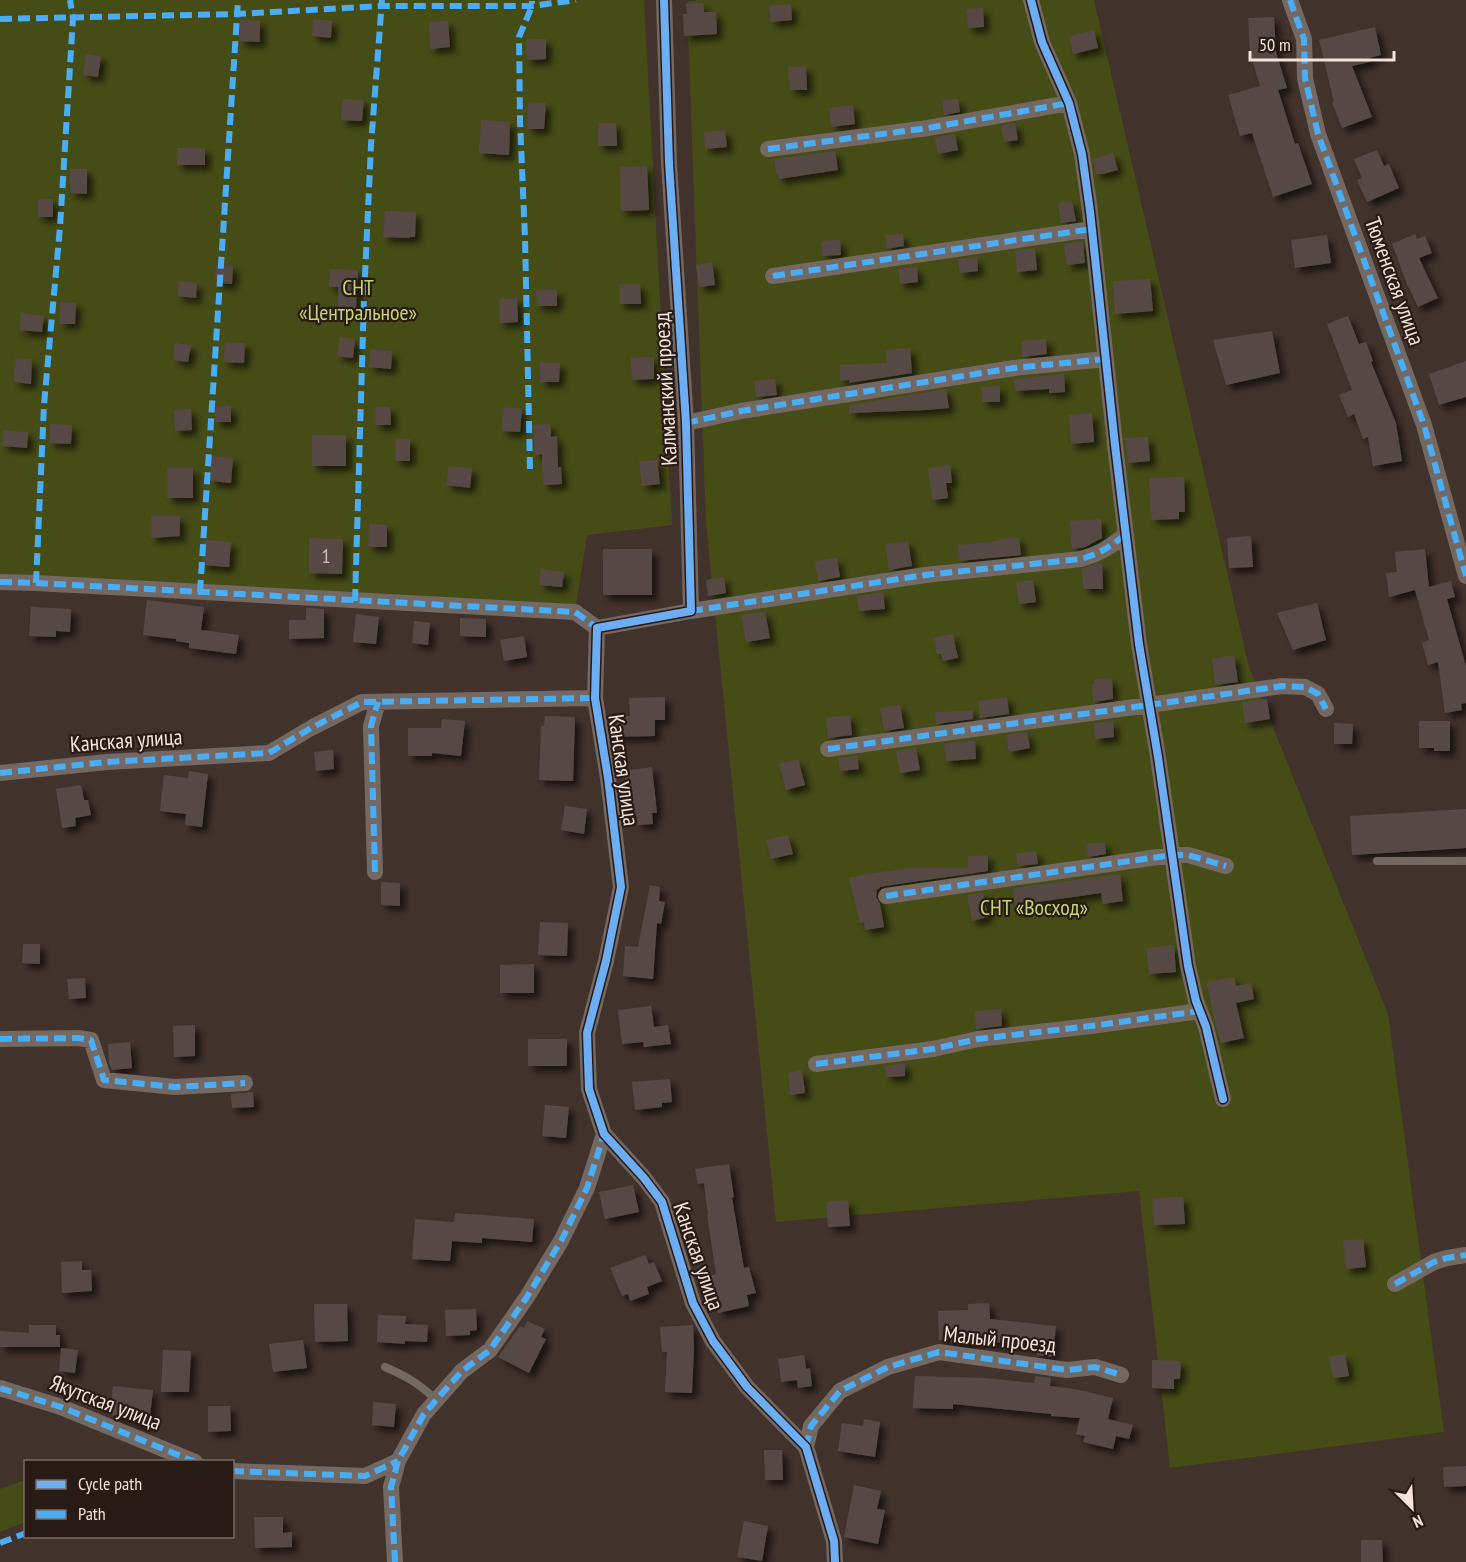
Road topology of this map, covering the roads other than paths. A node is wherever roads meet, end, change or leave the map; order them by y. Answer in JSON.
{"nodes":[{"id":1,"x":664,"y":0,"type":"edge"},
{"id":2,"x":1031,"y":0,"type":"edge"},
{"id":3,"x":1290,"y":0,"type":"edge"},
{"id":4,"x":1069,"y":103,"type":"junction"},
{"id":5,"x":768,"y":149,"type":"dead end"},
{"id":6,"x":1092,"y":229,"type":"junction"},
{"id":7,"x":772,"y":276,"type":"dead end"},
{"id":8,"x":1106,"y":359,"type":"junction"},
{"id":9,"x":686,"y":423,"type":"junction"},
{"id":10,"x":1126,"y":534,"type":"junction"},
{"id":11,"x":1466,"y":576,"type":"edge"},
{"id":12,"x":0,"y":582,"type":"edge"},
{"id":13,"x":691,"y":611,"type":"junction"},
{"id":14,"x":597,"y":628,"type":"junction"},
{"id":15,"x":594,"y":698,"type":"junction"},
{"id":16,"x":378,"y":702,"type":"junction"},
{"id":17,"x":1149,"y":705,"type":"junction"},
{"id":18,"x":1326,"y":709,"type":"dead end"},
{"id":19,"x":828,"y":748,"type":"dead end"},
{"id":20,"x":0,"y":774,"type":"edge"},
{"id":21,"x":1172,"y":855,"type":"junction"},
{"id":22,"x":1377,"y":861,"type":"dead end"},
{"id":23,"x":1466,"y":861,"type":"edge"},
{"id":24,"x":1226,"y":866,"type":"dead end"},
{"id":25,"x":375,"y":872,"type":"dead end"},
{"id":26,"x":886,"y":896,"type":"dead end"},
{"id":27,"x":1200,"y":1011,"type":"junction"},
{"id":28,"x":0,"y":1039,"type":"edge"},
{"id":29,"x":816,"y":1064,"type":"dead end"},
{"id":30,"x":244,"y":1083,"type":"dead end"},
{"id":31,"x":1224,"y":1099,"type":"dead end"},
{"id":32,"x":604,"y":1134,"type":"junction"},
{"id":33,"x":1466,"y":1255,"type":"edge"},
{"id":34,"x":1395,"y":1284,"type":"dead end"},
{"id":35,"x":385,"y":1367,"type":"dead end"},
{"id":36,"x":1121,"y":1375,"type":"dead end"},
{"id":37,"x":0,"y":1388,"type":"edge"},
{"id":38,"x":436,"y":1400,"type":"junction"},
{"id":39,"x":806,"y":1447,"type":"junction"},
{"id":40,"x":193,"y":1460,"type":"edge"},
{"id":41,"x":398,"y":1461,"type":"junction"},
{"id":42,"x":234,"y":1471,"type":"edge"},
{"id":43,"x":395,"y":1562,"type":"edge"},
{"id":44,"x":835,"y":1562,"type":"edge"}],
"edges":[{"from":1,"to":9,"type":"street","name":"Калманский проезд"},
{"from":2,"to":4,"type":"street"},
{"from":3,"to":11,"type":"street","name":"Тюменская улица"},
{"from":4,"to":5,"type":"street"},
{"from":4,"to":6,"type":"street"},
{"from":6,"to":7,"type":"street"},
{"from":6,"to":8,"type":"street"},
{"from":8,"to":9,"type":"street"},
{"from":8,"to":10,"type":"street"},
{"from":9,"to":13,"type":"street","name":"Калманский проезд"},
{"from":10,"to":13,"type":"street"},
{"from":10,"to":17,"type":"street"},
{"from":12,"to":14,"type":"street"},
{"from":13,"to":14,"type":"street"},
{"from":14,"to":15,"type":"street"},
{"from":15,"to":16,"type":"street","name":"Канская улица"},
{"from":15,"to":32,"type":"street","name":"Канская улица"},
{"from":16,"to":20,"type":"street","name":"Канская улица"},
{"from":16,"to":25,"type":"street"},
{"from":17,"to":18,"type":"street"},
{"from":17,"to":19,"type":"street"},
{"from":17,"to":21,"type":"street"},
{"from":21,"to":24,"type":"street"},
{"from":21,"to":26,"type":"street"},
{"from":21,"to":27,"type":"street"},
{"from":22,"to":23,"type":"lane"},
{"from":27,"to":29,"type":"street"},
{"from":27,"to":31,"type":"street"},
{"from":28,"to":30,"type":"street"},
{"from":32,"to":38,"type":"street"},
{"from":32,"to":39,"type":"street","name":"Канская улица"},
{"from":33,"to":34,"type":"street"},
{"from":35,"to":38,"type":"lane"},
{"from":36,"to":39,"type":"street","name":"Малый проезд"},
{"from":37,"to":40,"type":"street","name":"Якутская улица"},
{"from":38,"to":41,"type":"street"},
{"from":39,"to":44,"type":"street","name":"Канская улица"},
{"from":41,"to":42,"type":"street"},
{"from":41,"to":43,"type":"street"}]}
